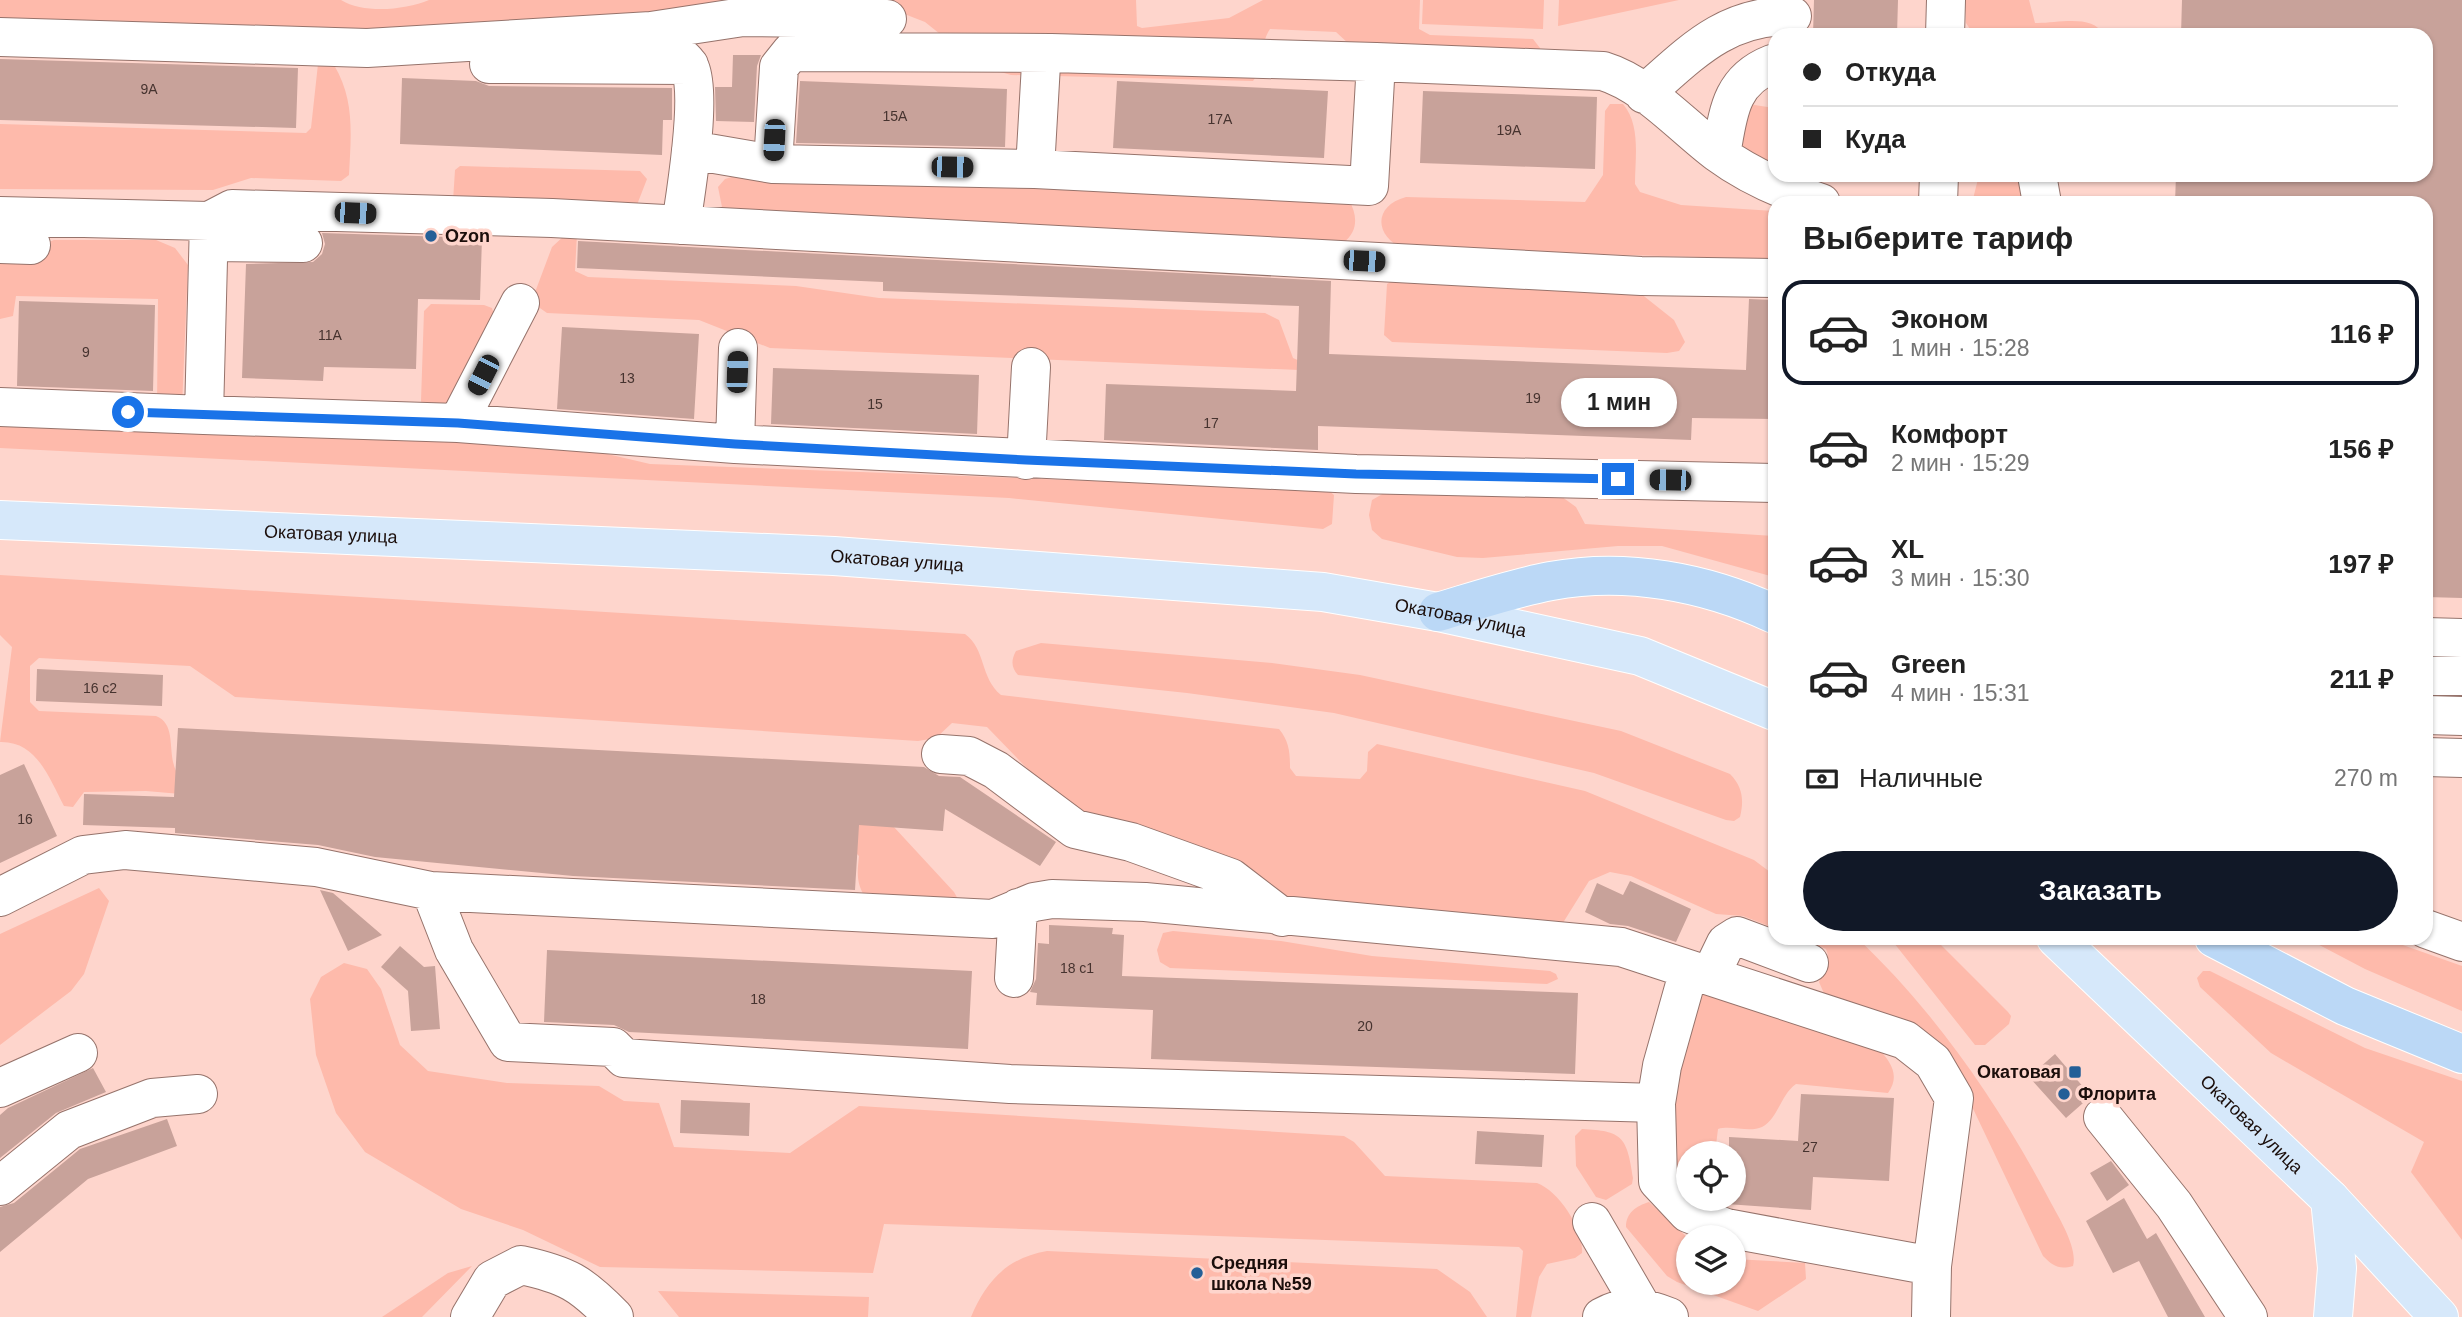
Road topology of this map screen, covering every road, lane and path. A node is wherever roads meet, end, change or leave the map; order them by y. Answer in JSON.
{"nodes":[{"id":1,"x":1946,"y":0,"type":"edge"},
{"id":2,"x":1792,"y":16,"type":"dead end"},
{"id":3,"x":887,"y":19,"type":"dead end"},
{"id":4,"x":1945,"y":28,"type":"edge"},
{"id":5,"x":651,"y":31,"type":"junction"},
{"id":6,"x":0,"y":37,"type":"edge"},
{"id":7,"x":367,"y":48,"type":"junction"},
{"id":8,"x":1051,"y":53,"type":"junction"},
{"id":9,"x":1376,"y":62,"type":"junction"},
{"id":10,"x":689,"y":65,"type":"junction"},
{"id":11,"x":1768,"y":66,"type":"edge"},
{"id":12,"x":1644,"y":94,"type":"junction"},
{"id":13,"x":691,"y":150,"type":"junction"},
{"id":14,"x":1721,"y":155,"type":"junction"},
{"id":15,"x":773,"y":164,"type":"junction"},
{"id":16,"x":1035,"y":169,"type":"junction"},
{"id":17,"x":1800,"y":196,"type":"edge"},
{"id":18,"x":0,"y":216,"type":"edge"},
{"id":19,"x":681,"y":225,"type":"junction"},
{"id":20,"x":209,"y":232,"type":"junction"},
{"id":21,"x":303,"y":243,"type":"dead end"},
{"id":22,"x":1768,"y":278,"type":"edge"},
{"id":23,"x":520,"y":303,"type":"dead end"},
{"id":24,"x":738,"y":348,"type":"dead end"},
{"id":25,"x":1031,"y":367,"type":"dead end"},
{"id":26,"x":0,"y":407,"type":"edge"},
{"id":27,"x":204,"y":415,"type":"junction"},
{"id":28,"x":458,"y":423,"type":"junction"},
{"id":29,"x":735,"y":444,"type":"junction"},
{"id":30,"x":1026,"y":460,"type":"junction"},
{"id":31,"x":1768,"y":483,"type":"edge"},
{"id":32,"x":0,"y":520,"type":"edge"},
{"id":33,"x":1438,"y":612,"type":"junction"},
{"id":34,"x":1768,"y":612,"type":"edge"},
{"id":35,"x":2433,"y":637,"type":"edge"},
{"id":36,"x":2462,"y":638,"type":"edge"},
{"id":37,"x":2433,"y":676,"type":"edge"},
{"id":38,"x":2462,"y":676,"type":"edge"},
{"id":39,"x":1768,"y":709,"type":"edge"},
{"id":40,"x":2433,"y":715,"type":"edge"},
{"id":41,"x":2462,"y":716,"type":"edge"},
{"id":42,"x":941,"y":754,"type":"dead end"},
{"id":43,"x":2433,"y":757,"type":"edge"},
{"id":44,"x":2462,"y":758,"type":"edge"},
{"id":45,"x":431,"y":891,"type":"junction"},
{"id":46,"x":0,"y":897,"type":"edge"},
{"id":47,"x":1018,"y":908,"type":"junction"},
{"id":48,"x":1282,"y":917,"type":"junction"},
{"id":49,"x":2433,"y":932,"type":"edge"},
{"id":50,"x":2462,"y":942,"type":"edge"},
{"id":51,"x":2063,"y":945,"type":"edge"},
{"id":52,"x":2228,"y":945,"type":"edge"},
{"id":53,"x":1810,"y":963,"type":"dead end"},
{"id":54,"x":1699,"y":973,"type":"junction"},
{"id":55,"x":1014,"y":978,"type":"dead end"},
{"id":56,"x":78,"y":1052,"type":"dead end"},
{"id":57,"x":2462,"y":1054,"type":"edge"},
{"id":58,"x":0,"y":1088,"type":"edge"},
{"id":59,"x":198,"y":1094,"type":"dead end"},
{"id":60,"x":1656,"y":1103,"type":"junction"},
{"id":61,"x":2103,"y":1117,"type":"dead end"},
{"id":62,"x":0,"y":1186,"type":"edge"},
{"id":63,"x":2330,"y":1199,"type":"junction"},
{"id":64,"x":1592,"y":1222,"type":"dead end"},
{"id":65,"x":1932,"y":1266,"type":"junction"},
{"id":66,"x":2337,"y":1268,"type":"junction"},
{"id":67,"x":1655,"y":1312,"type":"edge"},
{"id":68,"x":470,"y":1317,"type":"edge"},
{"id":69,"x":614,"y":1317,"type":"edge"},
{"id":70,"x":1602,"y":1317,"type":"edge"},
{"id":71,"x":1931,"y":1317,"type":"edge"},
{"id":72,"x":2248,"y":1317,"type":"edge"},
{"id":73,"x":2333,"y":1317,"type":"edge"},
{"id":74,"x":2359,"y":1317,"type":"edge"},
{"id":75,"x":2439,"y":1317,"type":"edge"}],
"edges":[{"from":1,"to":4,"type":"street"},
{"from":2,"to":12,"type":"street"},
{"from":3,"to":5,"type":"street"},
{"from":5,"to":7,"type":"street"},
{"from":5,"to":10,"type":"street"},
{"from":6,"to":7,"type":"street"},
{"from":7,"to":10,"type":"street"},
{"from":8,"to":9,"type":"street"},
{"from":8,"to":15,"type":"street"},
{"from":8,"to":16,"type":"street"},
{"from":9,"to":12,"type":"street"},
{"from":9,"to":16,"type":"street"},
{"from":10,"to":13,"type":"street"},
{"from":11,"to":14,"type":"street"},
{"from":12,"to":14,"type":"street"},
{"from":13,"to":15,"type":"street"},
{"from":13,"to":19,"type":"street"},
{"from":14,"to":17,"type":"street"},
{"from":15,"to":16,"type":"street"},
{"from":18,"to":20,"type":"street"},
{"from":19,"to":20,"type":"street"},
{"from":19,"to":22,"type":"street"},
{"from":20,"to":21,"type":"street"},
{"from":20,"to":27,"type":"street"},
{"from":23,"to":28,"type":"street"},
{"from":24,"to":29,"type":"street"},
{"from":25,"to":30,"type":"street"},
{"from":26,"to":27,"type":"street"},
{"from":27,"to":28,"type":"street"},
{"from":28,"to":29,"type":"street"},
{"from":29,"to":30,"type":"street"},
{"from":30,"to":31,"type":"street"},
{"from":32,"to":33,"type":"main road","name":"Окатовая улица"},
{"from":33,"to":34,"type":"highway"},
{"from":33,"to":39,"type":"main road","name":"Окатовая улица"},
{"from":35,"to":36,"type":"street"},
{"from":37,"to":38,"type":"street"},
{"from":40,"to":41,"type":"street"},
{"from":42,"to":48,"type":"street"},
{"from":43,"to":44,"type":"street"},
{"from":45,"to":46,"type":"street"},
{"from":45,"to":47,"type":"street"},
{"from":45,"to":60,"type":"street"},
{"from":47,"to":48,"type":"street"},
{"from":47,"to":55,"type":"street"},
{"from":48,"to":54,"type":"street"},
{"from":49,"to":50,"type":"street"},
{"from":51,"to":63,"type":"main road","name":"Окатовая улица"},
{"from":52,"to":57,"type":"highway"},
{"from":53,"to":54,"type":"street"},
{"from":54,"to":60,"type":"street"},
{"from":54,"to":65,"type":"street"},
{"from":56,"to":58,"type":"street"},
{"from":59,"to":62,"type":"street"},
{"from":60,"to":65,"type":"street"},
{"from":61,"to":72,"type":"street"},
{"from":63,"to":66,"type":"main road"},
{"from":63,"to":75,"type":"main road","name":"Окатовая улица"},
{"from":64,"to":67,"type":"street"},
{"from":65,"to":71,"type":"street"},
{"from":66,"to":73,"type":"main road"},
{"from":66,"to":74,"type":"main road"},
{"from":67,"to":70,"type":"street"},
{"from":68,"to":69,"type":"street"}]}
